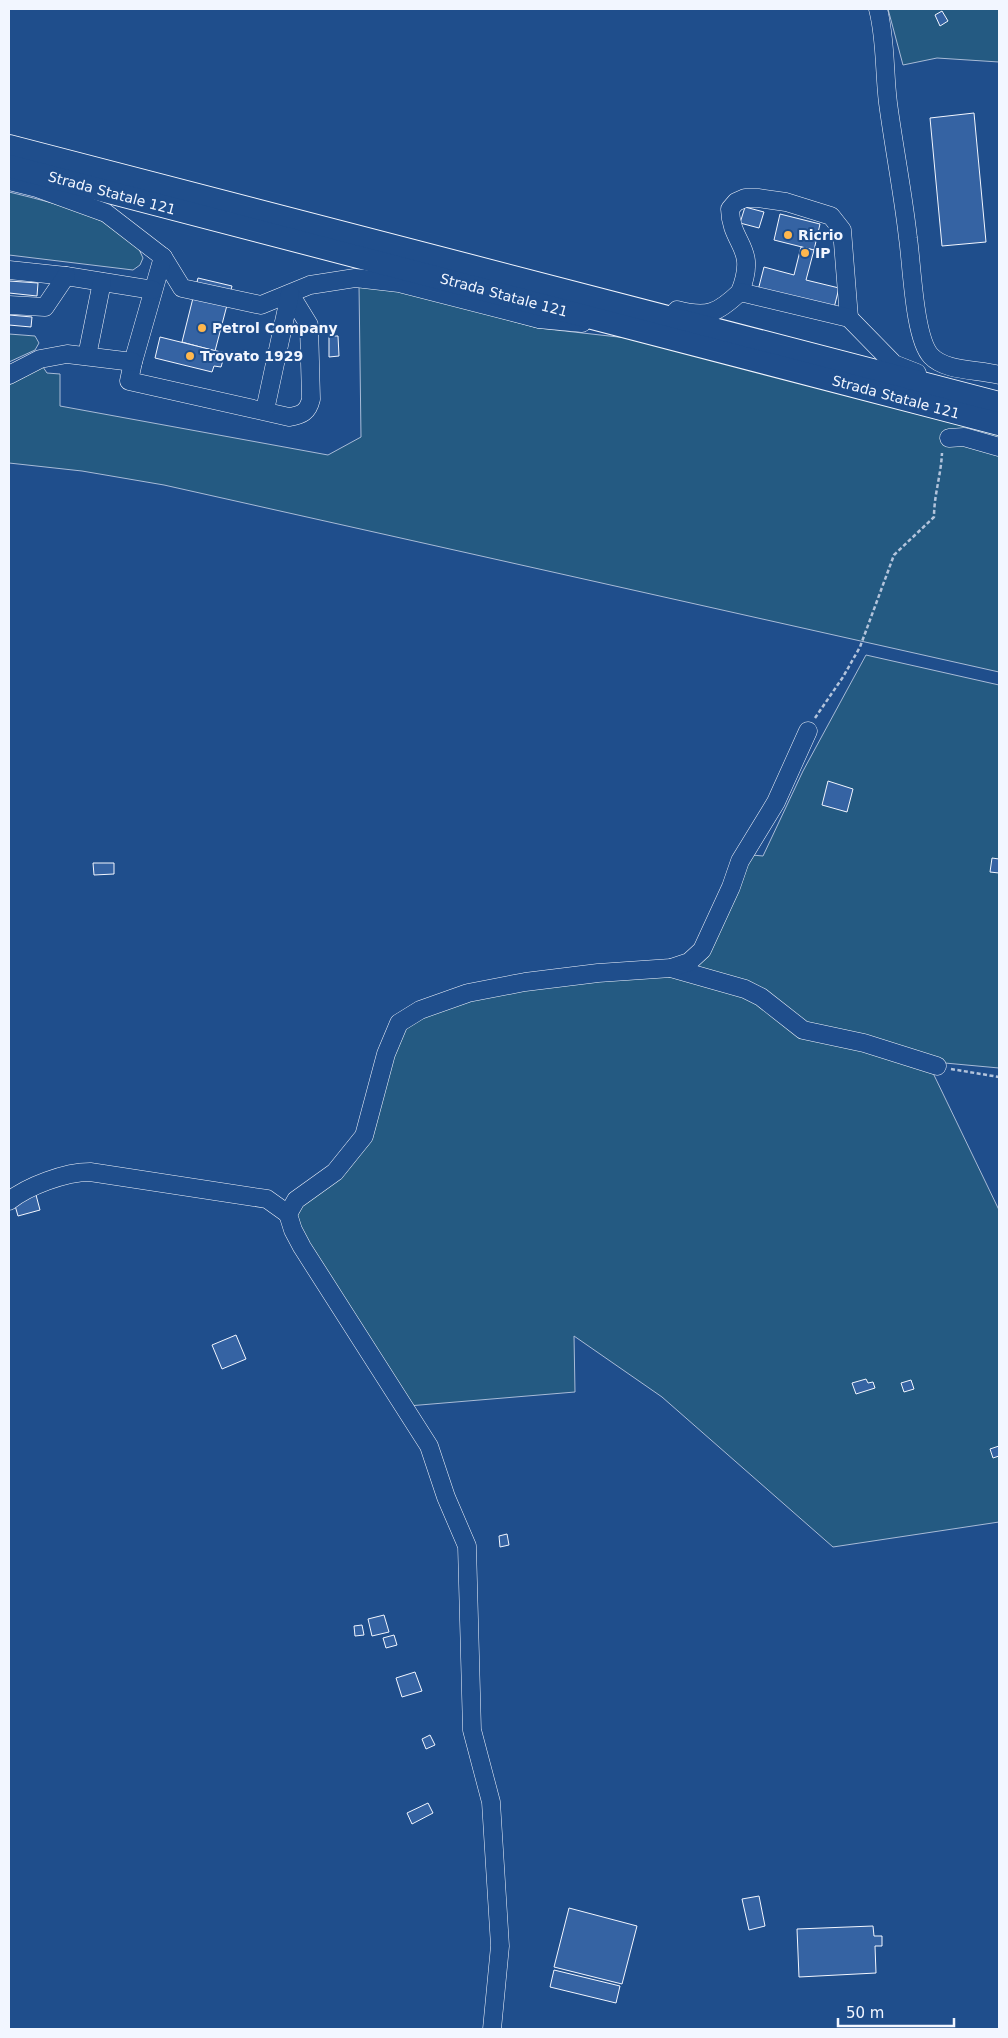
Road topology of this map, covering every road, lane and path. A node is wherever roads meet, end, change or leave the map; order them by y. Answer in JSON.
{"nodes":[{"id":1,"x":878,"y":9,"type":"edge"},
{"id":2,"x":9,"y":146,"type":"edge"},
{"id":3,"x":9,"y":166,"type":"edge"},
{"id":4,"x":9,"y":181,"type":"edge"},
{"id":5,"x":163,"y":257,"type":"junction"},
{"id":6,"x":466,"y":265,"type":"junction"},
{"id":7,"x":9,"y":270,"type":"edge"},
{"id":8,"x":66,"y":276,"type":"junction"},
{"id":9,"x":102,"y":282,"type":"junction"},
{"id":10,"x":154,"y":290,"type":"junction"},
{"id":11,"x":740,"y":292,"type":"junction"},
{"id":12,"x":290,"y":294,"type":"junction"},
{"id":13,"x":9,"y":306,"type":"edge"},
{"id":14,"x":849,"y":318,"type":"junction"},
{"id":15,"x":629,"y":328,"type":"junction"},
{"id":16,"x":87,"y":356,"type":"junction"},
{"id":17,"x":133,"y":362,"type":"junction"},
{"id":18,"x":999,"y":374,"type":"edge"},
{"id":19,"x":9,"y":375,"type":"edge"},
{"id":20,"x":999,"y":395,"type":"edge"},
{"id":21,"x":999,"y":403,"type":"edge"},
{"id":22,"x":265,"y":410,"type":"junction"},
{"id":23,"x":999,"y":424,"type":"edge"},
{"id":24,"x":949,"y":438,"type":"joint"},
{"id":25,"x":999,"y":447,"type":"edge"},
{"id":26,"x":808,"y":731,"type":"joint"},
{"id":27,"x":671,"y":968,"type":"junction"},
{"id":28,"x":937,"y":1066,"type":"joint"},
{"id":29,"x":999,"y":1077,"type":"edge"},
{"id":30,"x":9,"y":1201,"type":"edge"},
{"id":31,"x":288,"y":1214,"type":"junction"},
{"id":32,"x":492,"y":2029,"type":"edge"}],
"edges":[{"from":1,"to":18,"type":"lane"},
{"from":2,"to":6,"type":"main road","name":"Strada Statale 121"},
{"from":3,"to":15,"type":"main road","name":"Strada Statale 121"},
{"from":4,"to":5,"type":"lane"},
{"from":5,"to":10,"type":"lane"},
{"from":5,"to":12,"type":"lane"},
{"from":6,"to":11,"type":"lane"},
{"from":6,"to":21,"type":"main road","name":"Strada Statale 121"},
{"from":7,"to":8,"type":"lane"},
{"from":8,"to":9,"type":"lane"},
{"from":8,"to":13,"type":"lane"},
{"from":9,"to":10,"type":"lane"},
{"from":9,"to":16,"type":"lane"},
{"from":10,"to":17,"type":"lane"},
{"from":11,"to":14,"type":"lane"},
{"from":11,"to":14,"type":"lane"},
{"from":12,"to":15,"type":"lane"},
{"from":12,"to":22,"type":"lane"},
{"from":12,"to":22,"type":"lane"},
{"from":14,"to":20,"type":"lane"},
{"from":15,"to":23,"type":"main road","name":"Strada Statale 121"},
{"from":16,"to":17,"type":"lane"},
{"from":16,"to":19,"type":"lane"},
{"from":17,"to":22,"type":"lane"},
{"from":24,"to":25,"type":"lane"},
{"from":24,"to":26,"type":"path"},
{"from":26,"to":27,"type":"lane"},
{"from":27,"to":28,"type":"lane"},
{"from":27,"to":31,"type":"lane"},
{"from":28,"to":29,"type":"path"},
{"from":30,"to":31,"type":"lane"},
{"from":31,"to":32,"type":"lane"}]}
